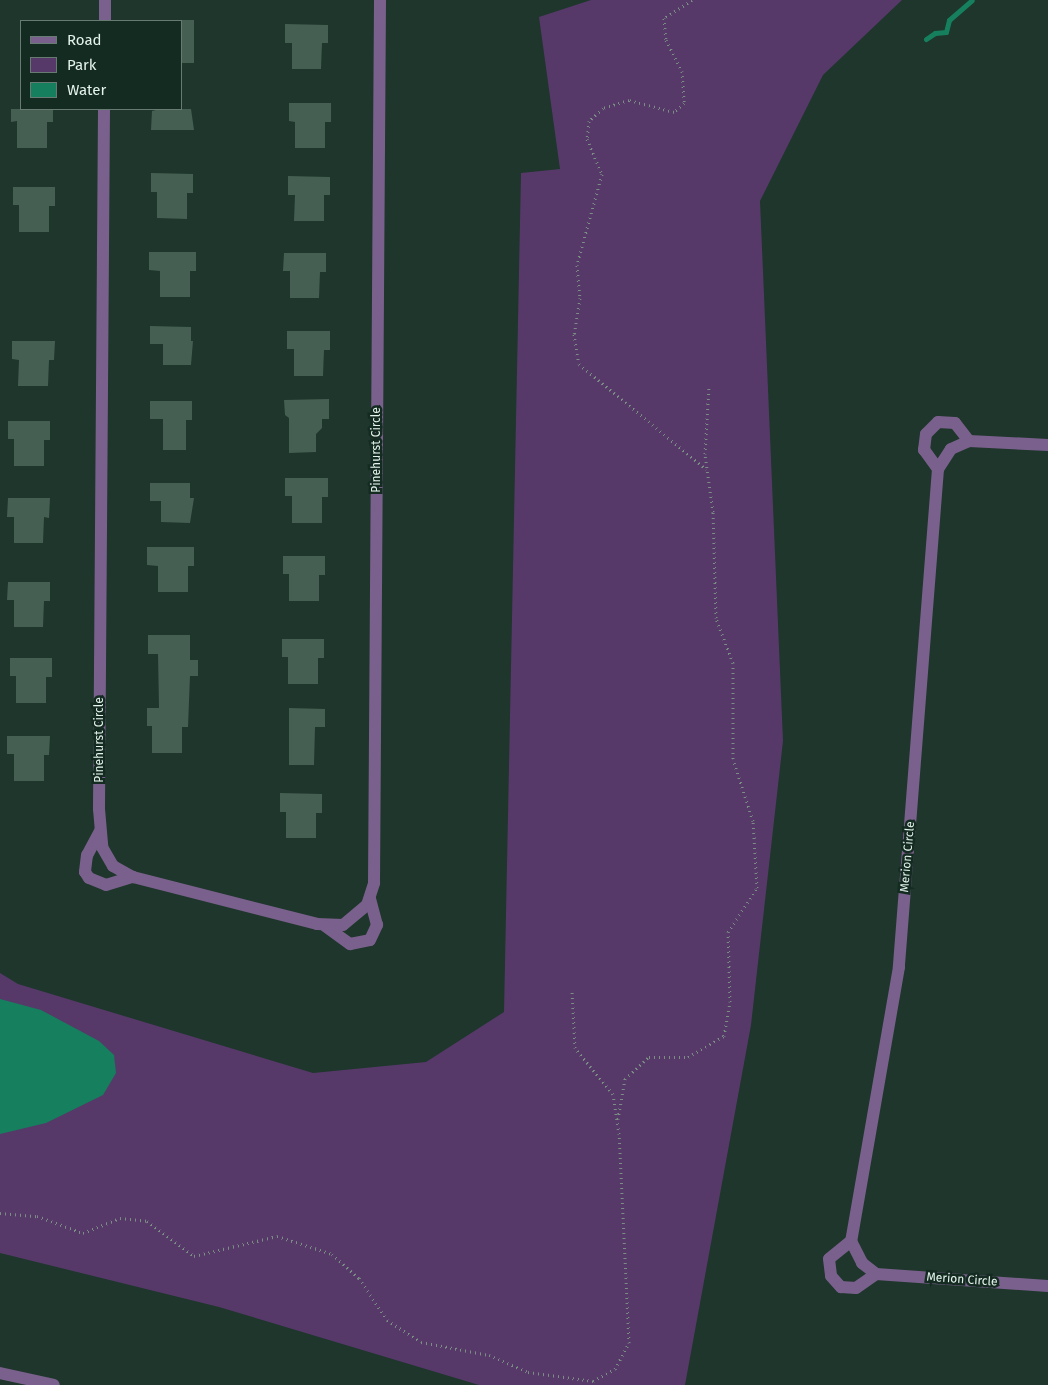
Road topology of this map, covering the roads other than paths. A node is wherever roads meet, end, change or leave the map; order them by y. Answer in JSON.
{"nodes":[{"id":1,"x":105,"y":0,"type":"edge"},
{"id":2,"x":380,"y":0,"type":"edge"},
{"id":3,"x":105,"y":20,"type":"edge"},
{"id":4,"x":104,"y":110,"type":"edge"},
{"id":5,"x":969,"y":441,"type":"junction"},
{"id":6,"x":1048,"y":445,"type":"edge"},
{"id":7,"x":938,"y":470,"type":"junction"},
{"id":8,"x":100,"y":831,"type":"junction"},
{"id":9,"x":133,"y":877,"type":"junction"},
{"id":10,"x":370,"y":899,"type":"junction"},
{"id":11,"x":325,"y":926,"type":"junction"},
{"id":12,"x":850,"y":1241,"type":"junction"},
{"id":13,"x":876,"y":1274,"type":"junction"},
{"id":14,"x":1048,"y":1286,"type":"edge"},
{"id":15,"x":0,"y":1373,"type":"edge"},
{"id":16,"x":54,"y":1385,"type":"edge"}],
"edges":[{"from":1,"to":3,"type":"street"},
{"from":2,"to":10,"type":"street","name":"Pinehurst Circle"},
{"from":4,"to":8,"type":"street","name":"Pinehurst Circle"},
{"from":5,"to":6,"type":"street"},
{"from":5,"to":7,"type":"street","name":"Merion Circle"},
{"from":5,"to":7,"type":"street"},
{"from":7,"to":12,"type":"street","name":"Merion Circle"},
{"from":8,"to":9,"type":"street","name":"Pinehurst Circle"},
{"from":8,"to":9,"type":"street","name":"Pinehurst Circle"},
{"from":9,"to":11,"type":"street","name":"Pinehurst Circle"},
{"from":10,"to":11,"type":"street","name":"Pinehurst Circle"},
{"from":10,"to":11,"type":"street","name":"Pinehurst Circle"},
{"from":12,"to":13,"type":"street"},
{"from":12,"to":13,"type":"street"},
{"from":13,"to":14,"type":"street","name":"Merion Circle"},
{"from":15,"to":16,"type":"street"}]}
